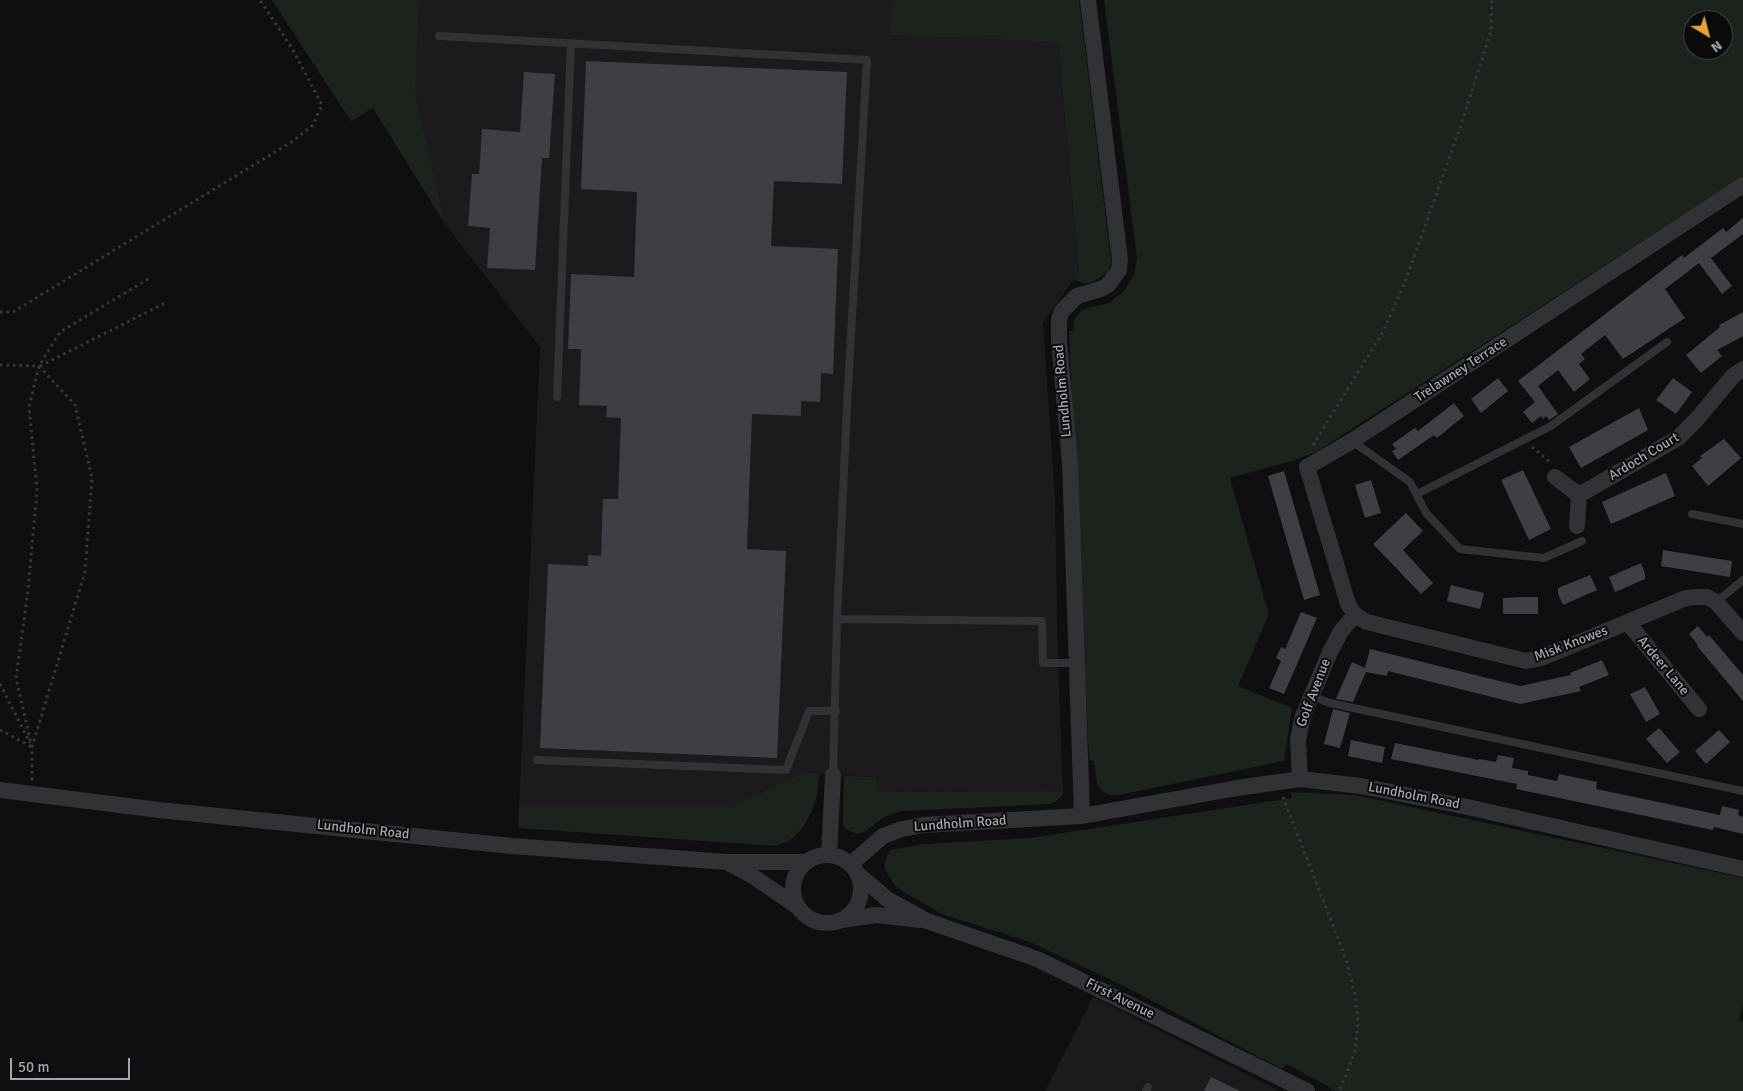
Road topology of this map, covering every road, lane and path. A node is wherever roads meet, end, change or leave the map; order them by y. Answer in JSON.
{"nodes":[{"id":1,"x":260,"y":0,"type":"edge"},
{"id":2,"x":1088,"y":0,"type":"edge"},
{"id":3,"x":1492,"y":0,"type":"edge"},
{"id":4,"x":439,"y":36,"type":"dead end"},
{"id":5,"x":571,"y":43,"type":"junction"},
{"id":6,"x":1743,"y":185,"type":"edge"},
{"id":7,"x":150,"y":278,"type":"dead end"},
{"id":8,"x":167,"y":302,"type":"dead end"},
{"id":9,"x":0,"y":312,"type":"edge"},
{"id":10,"x":1667,"y":342,"type":"dead end"},
{"id":11,"x":0,"y":365,"type":"edge"},
{"id":12,"x":39,"y":366,"type":"junction"},
{"id":13,"x":1743,"y":369,"type":"edge"},
{"id":14,"x":557,"y":397,"type":"dead end"},
{"id":15,"x":1524,"y":440,"type":"junction"},
{"id":16,"x":1352,"y":441,"type":"junction"},
{"id":17,"x":1307,"y":467,"type":"junction"},
{"id":18,"x":1554,"y":477,"type":"joint"},
{"id":19,"x":1417,"y":494,"type":"junction"},
{"id":20,"x":1579,"y":496,"type":"junction"},
{"id":21,"x":1692,"y":514,"type":"dead end"},
{"id":22,"x":1743,"y":524,"type":"edge"},
{"id":23,"x":1580,"y":533,"type":"joint"},
{"id":24,"x":1743,"y":580,"type":"edge"},
{"id":25,"x":1716,"y":602,"type":"junction"},
{"id":26,"x":1355,"y":615,"type":"junction"},
{"id":27,"x":837,"y":618,"type":"junction"},
{"id":28,"x":1628,"y":623,"type":"junction"},
{"id":29,"x":1743,"y":633,"type":"edge"},
{"id":30,"x":1076,"y":663,"type":"junction"},
{"id":31,"x":0,"y":684,"type":"edge"},
{"id":32,"x":1310,"y":695,"type":"junction"},
{"id":33,"x":1699,"y":709,"type":"dead end"},
{"id":34,"x":836,"y":711,"type":"junction"},
{"id":35,"x":0,"y":730,"type":"edge"},
{"id":36,"x":32,"y":748,"type":"junction"},
{"id":37,"x":537,"y":760,"type":"dead end"},
{"id":38,"x":833,"y":775,"type":"joint"},
{"id":39,"x":1300,"y":779,"type":"junction"},
{"id":40,"x":1278,"y":782,"type":"junction"},
{"id":41,"x":0,"y":790,"type":"edge"},
{"id":42,"x":1743,"y":791,"type":"edge"},
{"id":43,"x":32,"y":793,"type":"junction"},
{"id":44,"x":1082,"y":816,"type":"junction"},
{"id":45,"x":829,"y":854,"type":"junction"},
{"id":46,"x":726,"y":862,"type":"junction"},
{"id":47,"x":806,"y":862,"type":"junction"},
{"id":48,"x":854,"y":869,"type":"junction"},
{"id":49,"x":1743,"y":869,"type":"edge"},
{"id":50,"x":798,"y":907,"type":"junction"},
{"id":51,"x":841,"y":920,"type":"junction"},
{"id":52,"x":927,"y":921,"type":"junction"},
{"id":53,"x":1307,"y":1091,"type":"edge"},
{"id":54,"x":1339,"y":1091,"type":"edge"}],
"edges":[{"from":1,"to":9,"type":"path"},
{"from":2,"to":30,"type":"street","name":"Lundholm Road"},
{"from":3,"to":17,"type":"path"},
{"from":4,"to":5,"type":"lane"},
{"from":5,"to":14,"type":"lane"},
{"from":5,"to":27,"type":"lane"},
{"from":6,"to":16,"type":"street","name":"Trelawney Terrace"},
{"from":7,"to":12,"type":"path"},
{"from":8,"to":12,"type":"path"},
{"from":10,"to":15,"type":"lane"},
{"from":11,"to":12,"type":"path"},
{"from":12,"to":36,"type":"path"},
{"from":12,"to":36,"type":"path"},
{"from":13,"to":20,"type":"street","name":"Ardoch Court"},
{"from":15,"to":18,"type":"path"},
{"from":15,"to":19,"type":"lane"},
{"from":16,"to":17,"type":"street","name":"Trelawney Terrace"},
{"from":16,"to":19,"type":"lane"},
{"from":17,"to":26,"type":"street"},
{"from":18,"to":20,"type":"street"},
{"from":19,"to":23,"type":"lane"},
{"from":20,"to":23,"type":"street"},
{"from":21,"to":22,"type":"lane"},
{"from":24,"to":25,"type":"lane"},
{"from":25,"to":28,"type":"street","name":"Misk Knowes"},
{"from":25,"to":29,"type":"street"},
{"from":26,"to":28,"type":"street","name":"Misk Knowes"},
{"from":26,"to":32,"type":"street","name":"Golf Avenue"},
{"from":27,"to":30,"type":"lane"},
{"from":27,"to":34,"type":"lane"},
{"from":28,"to":33,"type":"street","name":"Ardeer Lane"},
{"from":30,"to":44,"type":"street","name":"Lundholm Road"},
{"from":31,"to":36,"type":"path"},
{"from":32,"to":39,"type":"street","name":"Golf Avenue"},
{"from":32,"to":42,"type":"lane"},
{"from":34,"to":37,"type":"lane"},
{"from":34,"to":38,"type":"lane"},
{"from":35,"to":36,"type":"path"},
{"from":36,"to":43,"type":"path"},
{"from":38,"to":45,"type":"street"},
{"from":39,"to":40,"type":"street","name":"Lundholm Road"},
{"from":39,"to":49,"type":"street","name":"Lundholm Road"},
{"from":40,"to":44,"type":"street","name":"Lundholm Road"},
{"from":40,"to":54,"type":"path"},
{"from":41,"to":43,"type":"street","name":"Lundholm Road"},
{"from":43,"to":46,"type":"street","name":"Lundholm Road"},
{"from":44,"to":48,"type":"street","name":"Lundholm Road"},
{"from":45,"to":47,"type":"street","name":"Lundholm Road"},
{"from":45,"to":48,"type":"street"},
{"from":46,"to":47,"type":"street","name":"Lundholm Road"},
{"from":46,"to":50,"type":"street","name":"Lundholm Road"},
{"from":47,"to":50,"type":"street"},
{"from":48,"to":51,"type":"street"},
{"from":48,"to":52,"type":"street","name":"First Avenue"},
{"from":50,"to":51,"type":"street","name":"Lundholm Road"},
{"from":51,"to":52,"type":"street","name":"First Avenue"},
{"from":52,"to":53,"type":"street","name":"First Avenue"}]}
